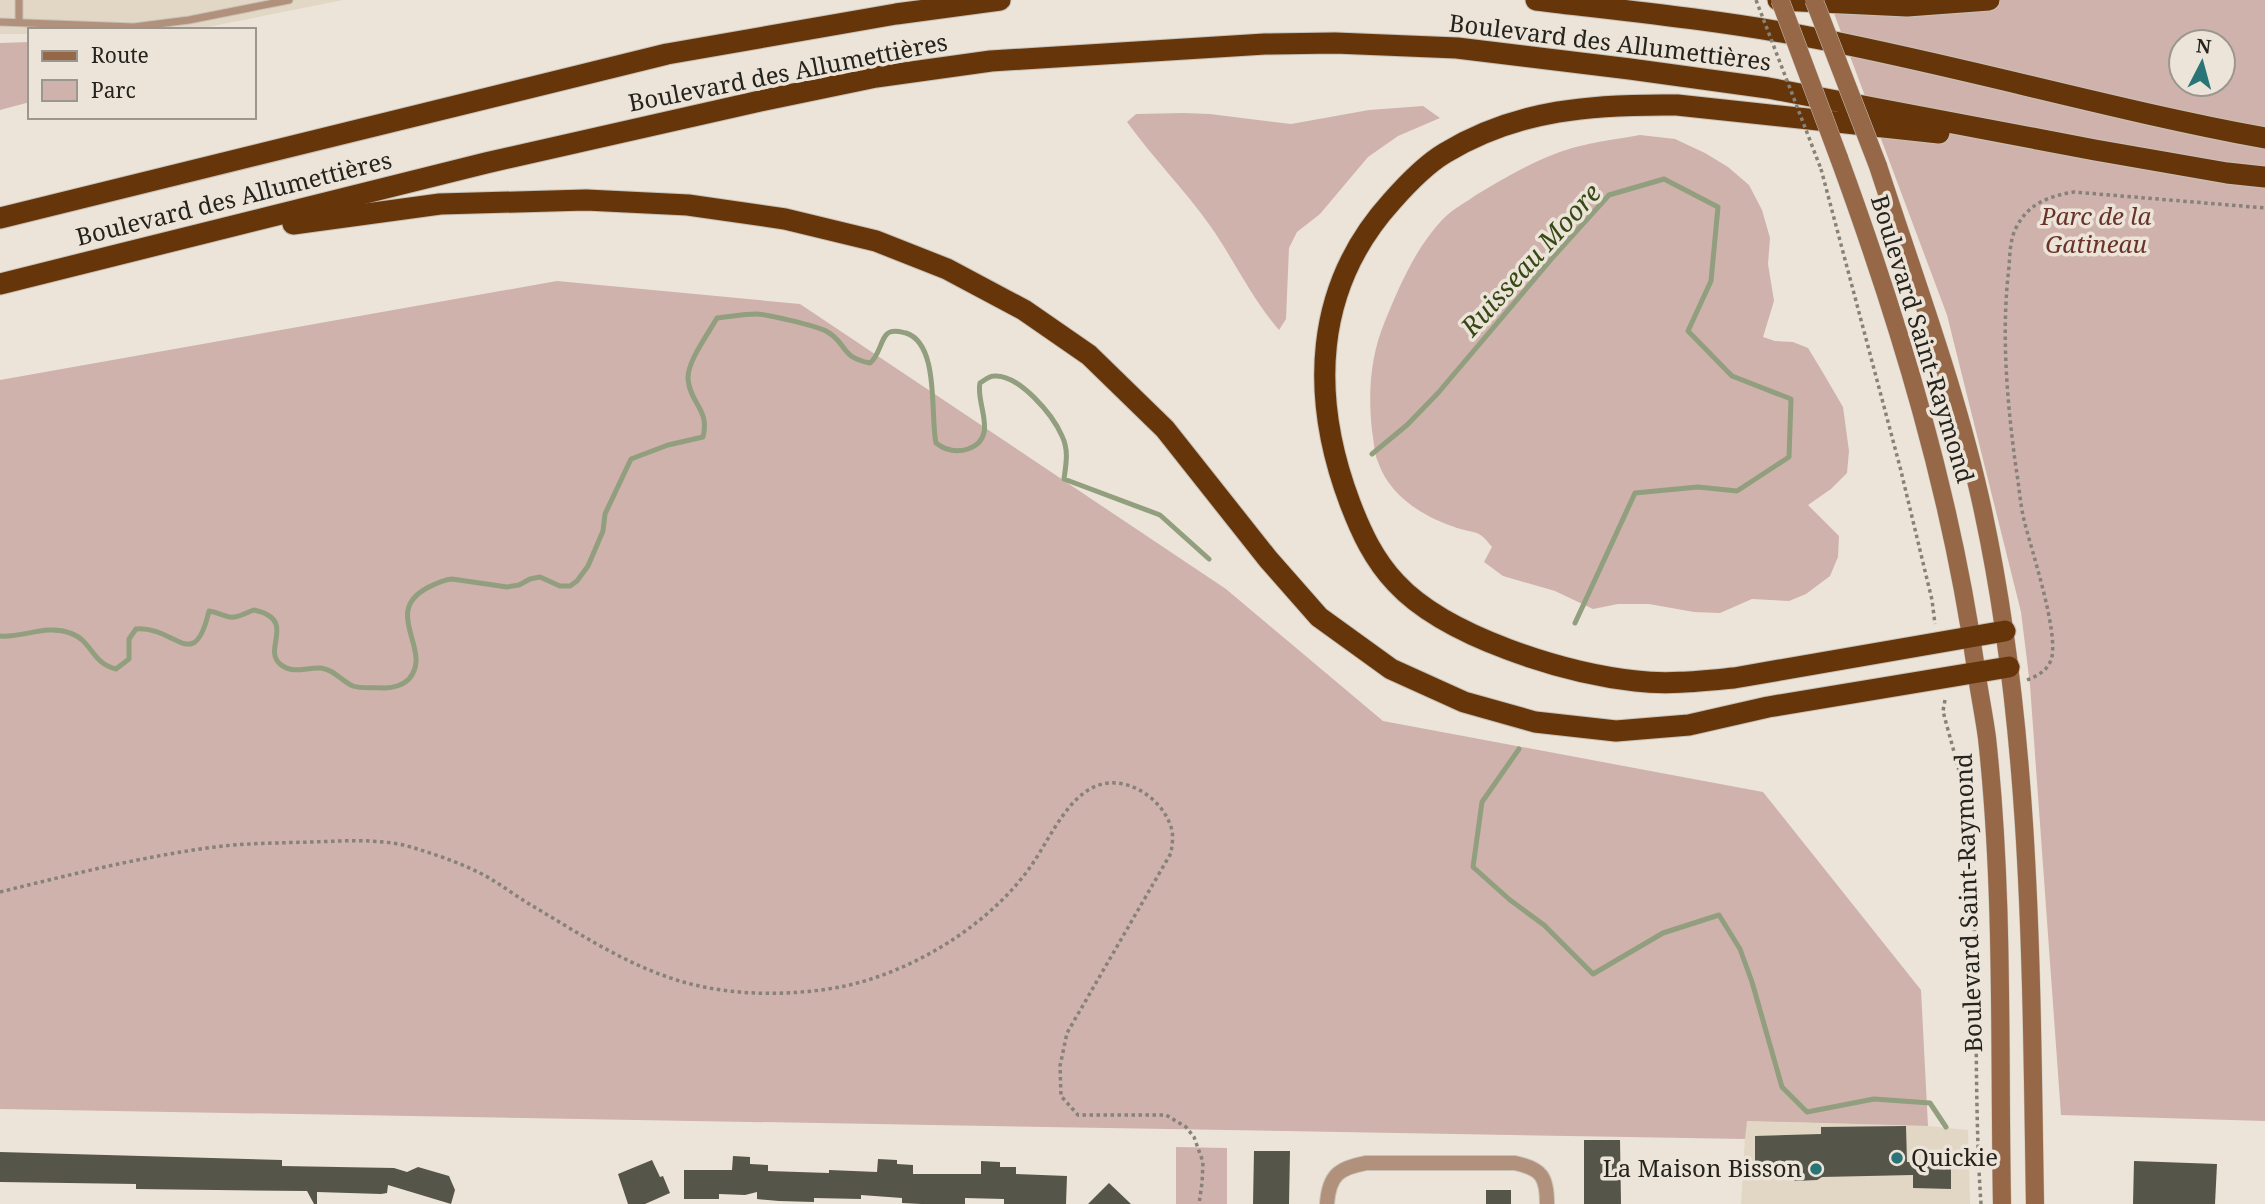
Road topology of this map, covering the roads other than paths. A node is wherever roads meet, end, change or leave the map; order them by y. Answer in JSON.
{"nodes":[{"id":1,"x":19,"y":0,"type":"edge"},
{"id":2,"x":289,"y":0,"type":"edge"},
{"id":3,"x":916,"y":0,"type":"edge"},
{"id":4,"x":1000,"y":0,"type":"edge"},
{"id":5,"x":1536,"y":0,"type":"edge"},
{"id":6,"x":1779,"y":0,"type":"edge"},
{"id":7,"x":1814,"y":0,"type":"edge"},
{"id":8,"x":1989,"y":0,"type":"edge"},
{"id":9,"x":0,"y":22,"type":"edge"},
{"id":10,"x":19,"y":22,"type":"junction"},
{"id":11,"x":667,"y":54,"type":"junction"},
{"id":12,"x":2265,"y":138,"type":"edge"},
{"id":13,"x":2095,"y":150,"type":"junction"},
{"id":14,"x":2265,"y":177,"type":"edge"},
{"id":15,"x":0,"y":218,"type":"edge"},
{"id":16,"x":0,"y":285,"type":"edge"},
{"id":17,"x":2005,"y":631,"type":"junction"},
{"id":18,"x":1972,"y":638,"type":"junction"},
{"id":19,"x":1976,"y":672,"type":"junction"},
{"id":20,"x":2017,"y":674,"type":"junction"},
{"id":21,"x":1327,"y":1204,"type":"edge"},
{"id":22,"x":1547,"y":1204,"type":"edge"},
{"id":23,"x":2002,"y":1204,"type":"edge"},
{"id":24,"x":2035,"y":1204,"type":"edge"}],
"edges":[{"from":1,"to":10,"type":"lane"},
{"from":2,"to":10,"type":"lane"},
{"from":3,"to":11,"type":"highway"},
{"from":4,"to":11,"type":"highway","name":"Boulevard des Allumettières"},
{"from":5,"to":12,"type":"highway","name":"Boulevard des Allumettières"},
{"from":6,"to":8,"type":"highway"},
{"from":6,"to":18,"type":"main road","name":"Boulevard Saint-Raymond","bridge":true},
{"from":7,"to":17,"type":"main road","name":"Boulevard Saint-Raymond","bridge":true},
{"from":9,"to":10,"type":"lane"},
{"from":11,"to":15,"type":"highway","name":"Boulevard des Allumettières"},
{"from":13,"to":14,"type":"highway","name":"Boulevard des Allumettières"},
{"from":13,"to":16,"type":"highway","name":"Boulevard des Allumettières"},
{"from":13,"to":18,"type":"highway"},
{"from":16,"to":19,"type":"highway"},
{"from":17,"to":18,"type":"highway"},
{"from":17,"to":20,"type":"main road","name":"Boulevard Saint-Raymond"},
{"from":18,"to":19,"type":"main road","name":"Boulevard Saint-Raymond"},
{"from":19,"to":20,"type":"highway"},
{"from":19,"to":23,"type":"main road","name":"Boulevard Saint-Raymond"},
{"from":20,"to":24,"type":"main road","name":"Boulevard Saint-Raymond"},
{"from":21,"to":22,"type":"street"}]}
